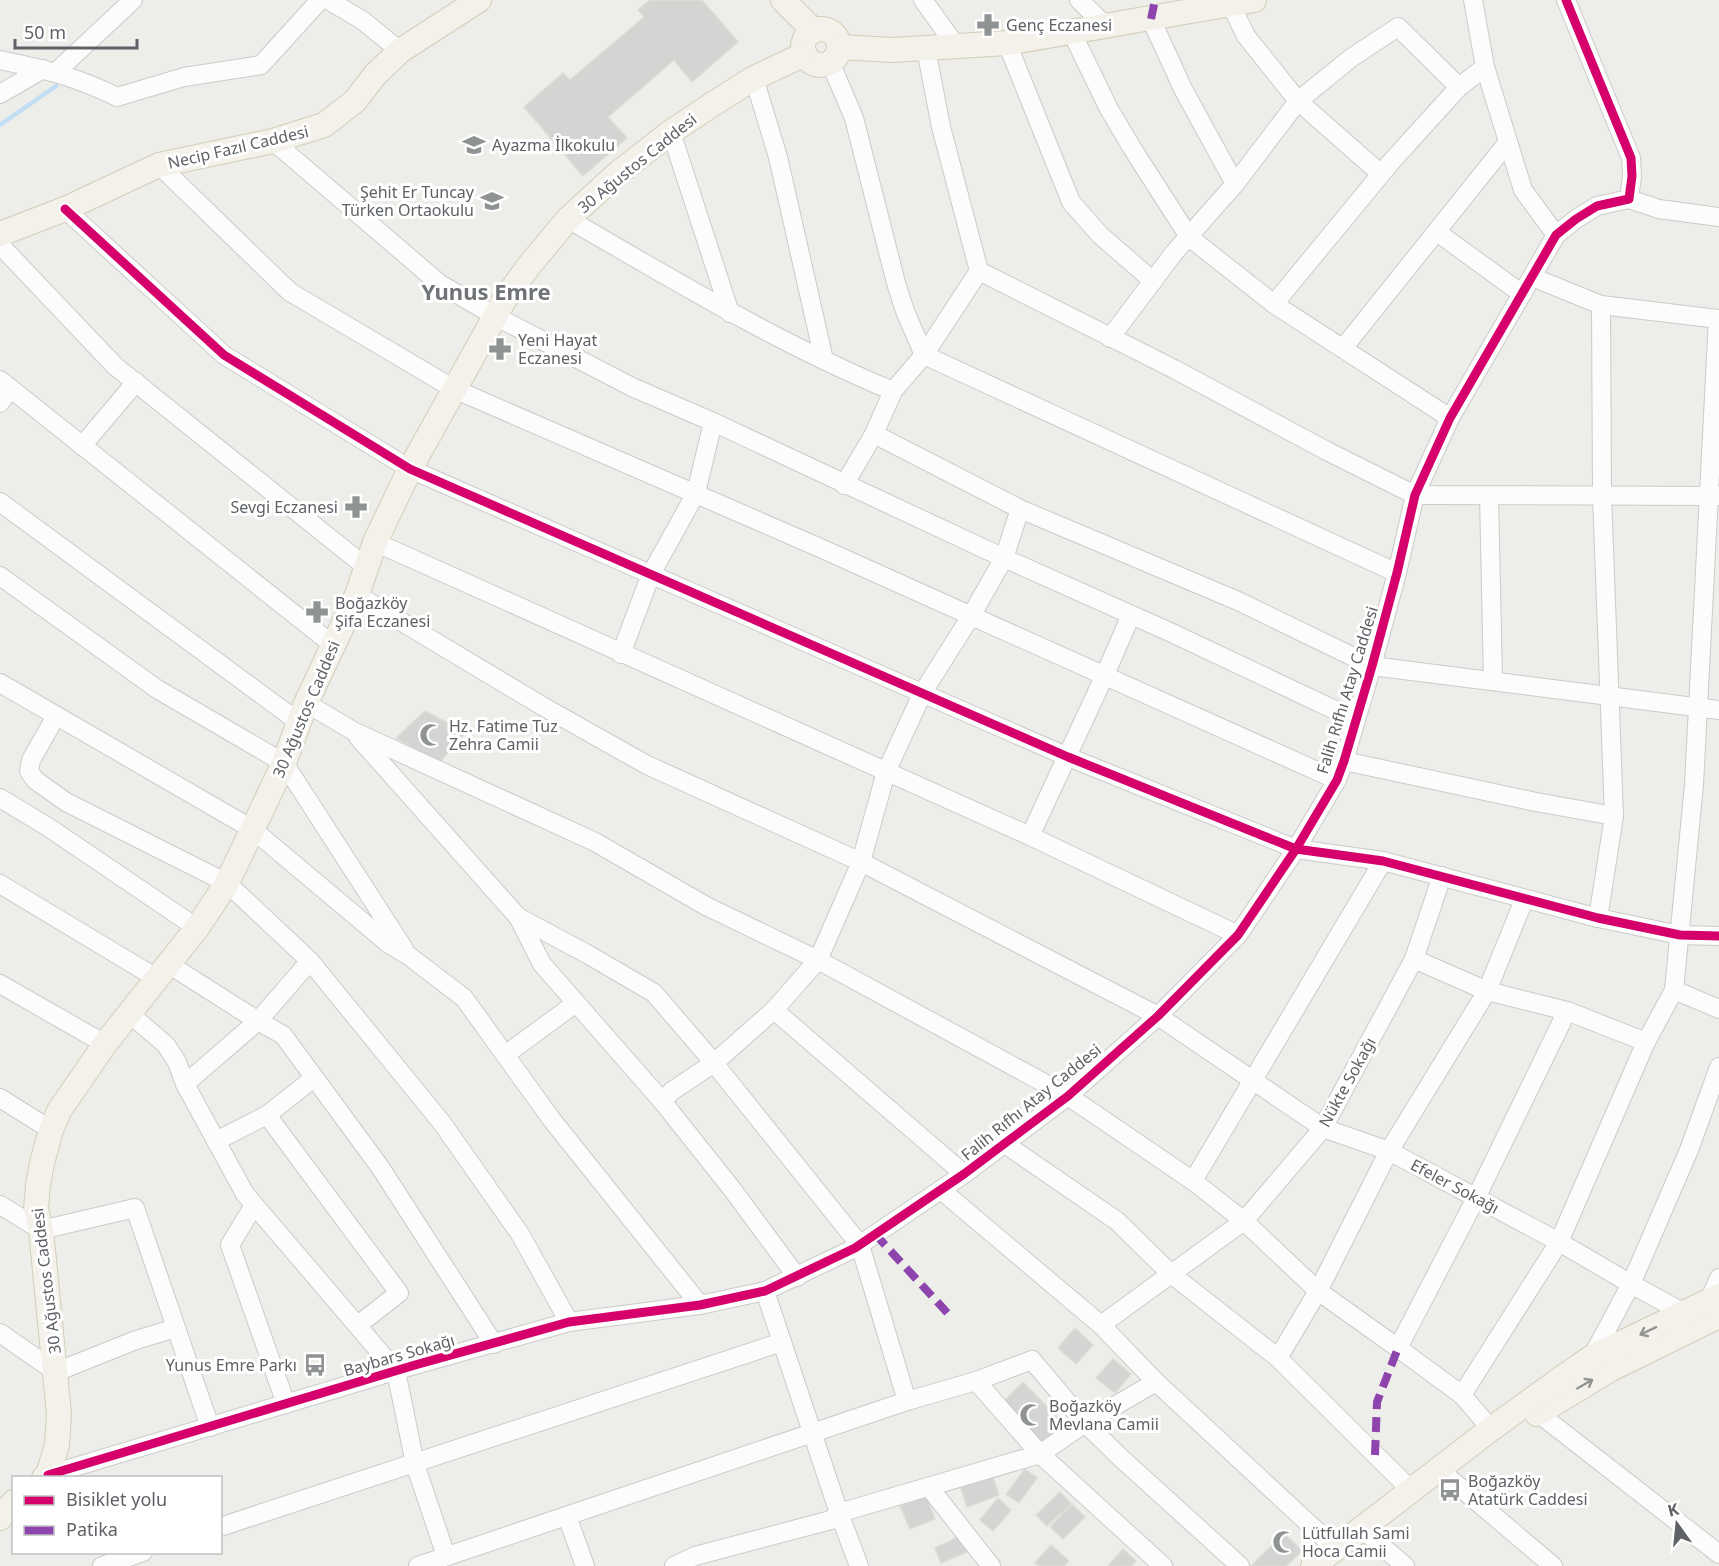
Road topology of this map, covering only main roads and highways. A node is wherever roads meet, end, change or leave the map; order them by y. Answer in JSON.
{"nodes":[{"id":1,"x":479,"y":0,"type":"edge"},
{"id":2,"x":794,"y":3,"type":"edge"},
{"id":3,"x":1242,"y":3,"type":"edge"},
{"id":4,"x":814,"y":31,"type":"junction"},
{"id":5,"x":805,"y":54,"type":"junction"},
{"id":6,"x":835,"y":54,"type":"junction"},
{"id":7,"x":0,"y":234,"type":"edge"},
{"id":8,"x":1716,"y":1304,"type":"edge"},
{"id":9,"x":46,"y":1476,"type":"edge"},
{"id":10,"x":0,"y":1484,"type":"edge"},
{"id":11,"x":12,"y":1498,"type":"edge"},
{"id":12,"x":12,"y":1503,"type":"edge"},
{"id":13,"x":0,"y":1518,"type":"edge"},
{"id":14,"x":1334,"y":1557,"type":"edge"},
{"id":15,"x":1313,"y":1566,"type":"edge"}],
"edges":[{"from":1,"to":7,"type":"main road","name":"Necip Fazıl Caddesi"},
{"from":2,"to":4,"type":"main road"},
{"from":3,"to":6,"type":"main road"},
{"from":4,"to":5,"type":"main road"},
{"from":4,"to":6,"type":"main road"},
{"from":5,"to":6,"type":"main road"},
{"from":5,"to":9,"type":"main road","name":"30 Ağustos Caddesi"},
{"from":14,"to":8,"type":"main road","one_way":true},
{"from":8,"to":14,"type":"main road","one_way":true},
{"from":10,"to":11,"type":"main road"},
{"from":12,"to":13,"type":"main road"},
{"from":14,"to":15,"type":"main road"}]}
